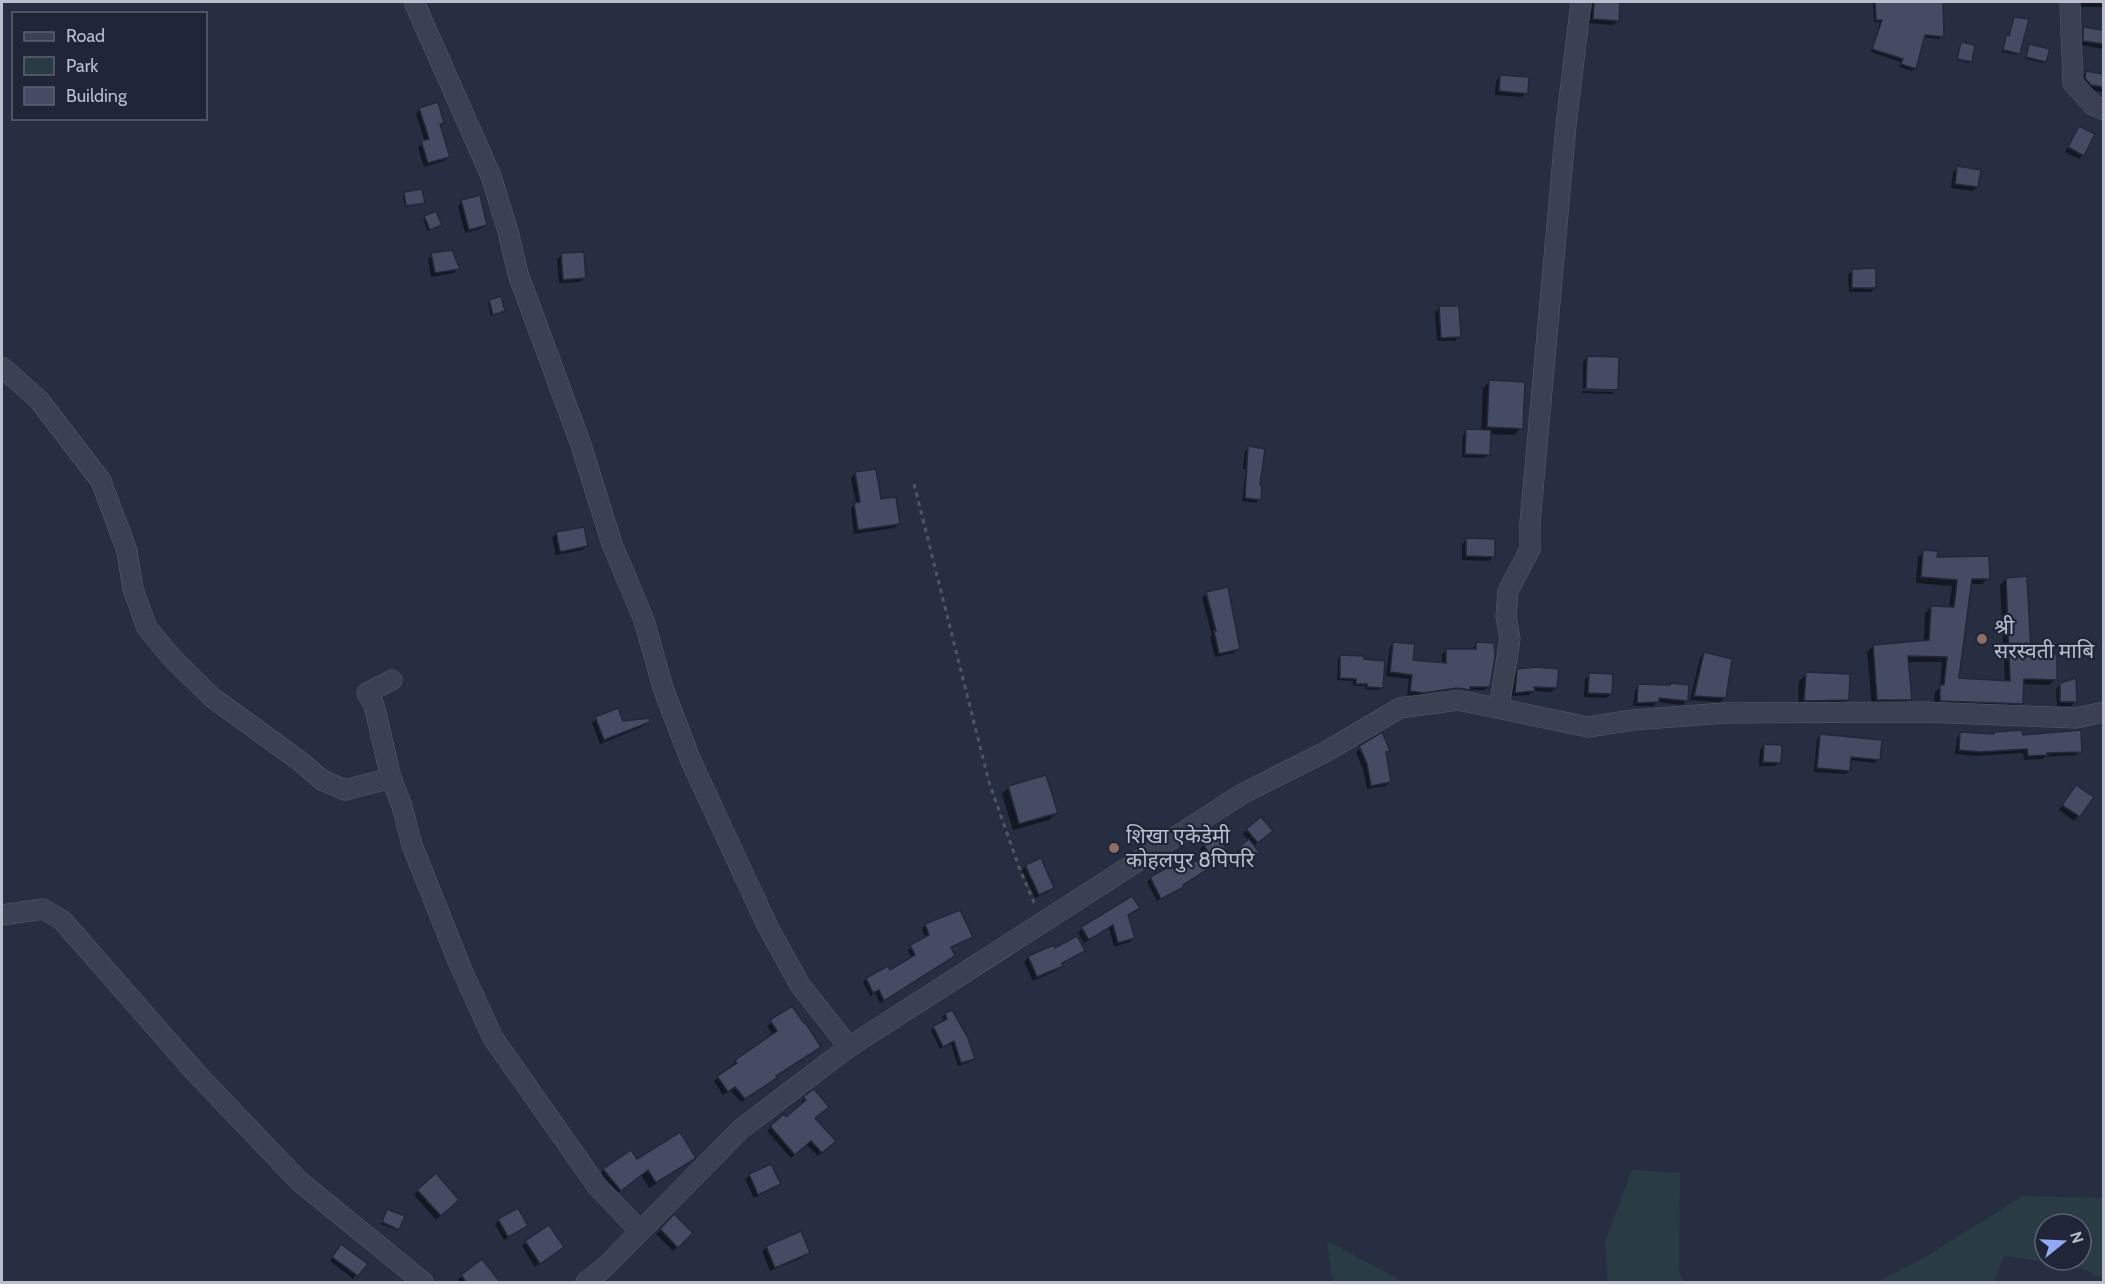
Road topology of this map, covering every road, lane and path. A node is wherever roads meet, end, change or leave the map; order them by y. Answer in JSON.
{"nodes":[{"id":1,"x":414,"y":2,"type":"edge"},
{"id":2,"x":1581,"y":2,"type":"edge"},
{"id":3,"x":2070,"y":2,"type":"edge"},
{"id":4,"x":2103,"y":110,"type":"edge"},
{"id":5,"x":2,"y":367,"type":"edge"},
{"id":6,"x":914,"y":484,"type":"dead end"},
{"id":7,"x":392,"y":680,"type":"dead end"},
{"id":8,"x":1499,"y":707,"type":"junction"},
{"id":9,"x":2103,"y":712,"type":"edge"},
{"id":10,"x":391,"y":778,"type":"junction"},
{"id":11,"x":2,"y":915,"type":"edge"},
{"id":12,"x":1043,"y":922,"type":"junction"},
{"id":13,"x":849,"y":1047,"type":"junction"},
{"id":14,"x":639,"y":1231,"type":"junction"},
{"id":15,"x":609,"y":1275,"type":"edge"},
{"id":16,"x":423,"y":1282,"type":"edge"},
{"id":17,"x":586,"y":1282,"type":"edge"}],
"edges":[{"from":1,"to":13,"type":"street"},
{"from":2,"to":8,"type":"street"},
{"from":3,"to":4,"type":"street"},
{"from":5,"to":10,"type":"street"},
{"from":6,"to":12,"type":"path"},
{"from":7,"to":10,"type":"street"},
{"from":8,"to":9,"type":"street"},
{"from":8,"to":12,"type":"street"},
{"from":10,"to":14,"type":"street"},
{"from":11,"to":16,"type":"street"},
{"from":12,"to":13,"type":"street"},
{"from":13,"to":14,"type":"street"},
{"from":14,"to":15,"type":"street"},
{"from":15,"to":17,"type":"street"}]}
